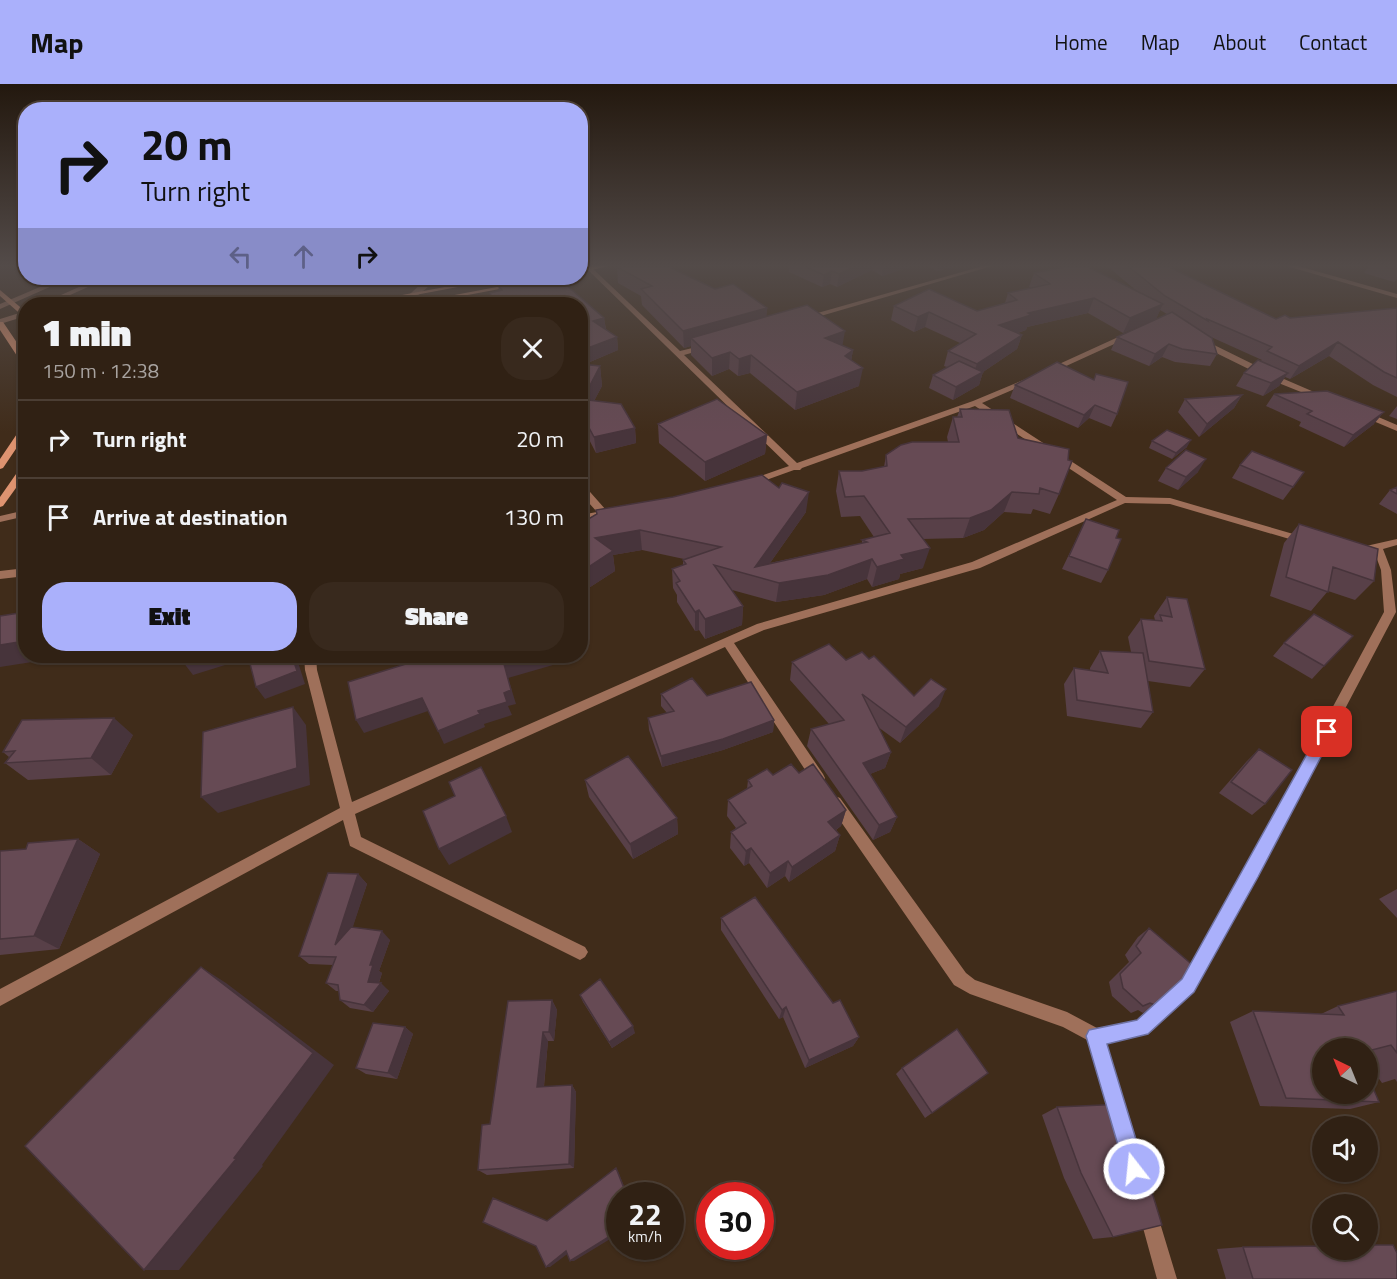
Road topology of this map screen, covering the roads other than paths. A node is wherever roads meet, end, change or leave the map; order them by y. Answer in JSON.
{"nodes":[{"id":1,"x":645,"y":322,"type":"edge"},
{"id":2,"x":0,"y":323,"type":"edge"},
{"id":3,"x":1135,"y":333,"type":"edge"},
{"id":4,"x":1192,"y":335,"type":"edge"},
{"id":5,"x":713,"y":344,"type":"edge"},
{"id":6,"x":18,"y":351,"type":"edge"},
{"id":7,"x":679,"y":354,"type":"junction"},
{"id":8,"x":976,"y":403,"type":"junction"},
{"id":9,"x":1335,"y":403,"type":"edge"},
{"id":10,"x":1356,"y":411,"type":"edge"},
{"id":11,"x":1397,"y":428,"type":"edge"},
{"id":12,"x":18,"y":439,"type":"edge"},
{"id":13,"x":0,"y":466,"type":"edge"},
{"id":14,"x":797,"y":468,"type":"junction"},
{"id":15,"x":18,"y":478,"type":"edge"},
{"id":16,"x":741,"y":486,"type":"edge"},
{"id":17,"x":588,"y":495,"type":"edge"},
{"id":18,"x":1124,"y":500,"type":"junction"},
{"id":19,"x":0,"y":504,"type":"edge"},
{"id":20,"x":615,"y":512,"type":"edge"},
{"id":21,"x":604,"y":514,"type":"junction"},
{"id":22,"x":18,"y":515,"type":"edge"},
{"id":23,"x":588,"y":517,"type":"edge"},
{"id":24,"x":0,"y":519,"type":"edge"},
{"id":25,"x":1397,"y":542,"type":"edge"},
{"id":26,"x":1313,"y":543,"type":"edge"},
{"id":27,"x":1377,"y":546,"type":"junction"},
{"id":28,"x":1362,"y":550,"type":"edge"},
{"id":29,"x":18,"y":573,"type":"edge"},
{"id":30,"x":0,"y":575,"type":"edge"},
{"id":31,"x":727,"y":642,"type":"junction"},
{"id":32,"x":310,"y":663,"type":"edge"},
{"id":33,"x":349,"y":810,"type":"junction"},
{"id":34,"x":580,"y":952,"type":"dead end"},
{"id":35,"x":0,"y":998,"type":"edge"},
{"id":36,"x":1096,"y":1036,"type":"junction"},
{"id":37,"x":1125,"y":1136,"type":"edge"},
{"id":38,"x":1144,"y":1202,"type":"edge"},
{"id":39,"x":1167,"y":1279,"type":"edge"}],
"edges":[{"from":1,"to":7,"type":"street"},
{"from":2,"to":6,"type":"street"},
{"from":3,"to":8,"type":"street"},
{"from":4,"to":9,"type":"street"},
{"from":5,"to":7,"type":"street"},
{"from":7,"to":14,"type":"street"},
{"from":8,"to":14,"type":"street"},
{"from":8,"to":18,"type":"street"},
{"from":10,"to":11,"type":"street"},
{"from":12,"to":13,"type":"street"},
{"from":14,"to":16,"type":"street"},
{"from":15,"to":19,"type":"street"},
{"from":17,"to":21,"type":"street"},
{"from":18,"to":26,"type":"street"},
{"from":18,"to":31,"type":"street"},
{"from":20,"to":21,"type":"street"},
{"from":21,"to":23,"type":"street"},
{"from":22,"to":24,"type":"street"},
{"from":25,"to":27,"type":"street"},
{"from":27,"to":28,"type":"street"},
{"from":27,"to":36,"type":"street"},
{"from":29,"to":30,"type":"street"},
{"from":31,"to":33,"type":"street"},
{"from":31,"to":36,"type":"street"},
{"from":32,"to":33,"type":"street"},
{"from":33,"to":34,"type":"street"},
{"from":33,"to":35,"type":"street"},
{"from":36,"to":37,"type":"street"},
{"from":38,"to":39,"type":"street"}]}
